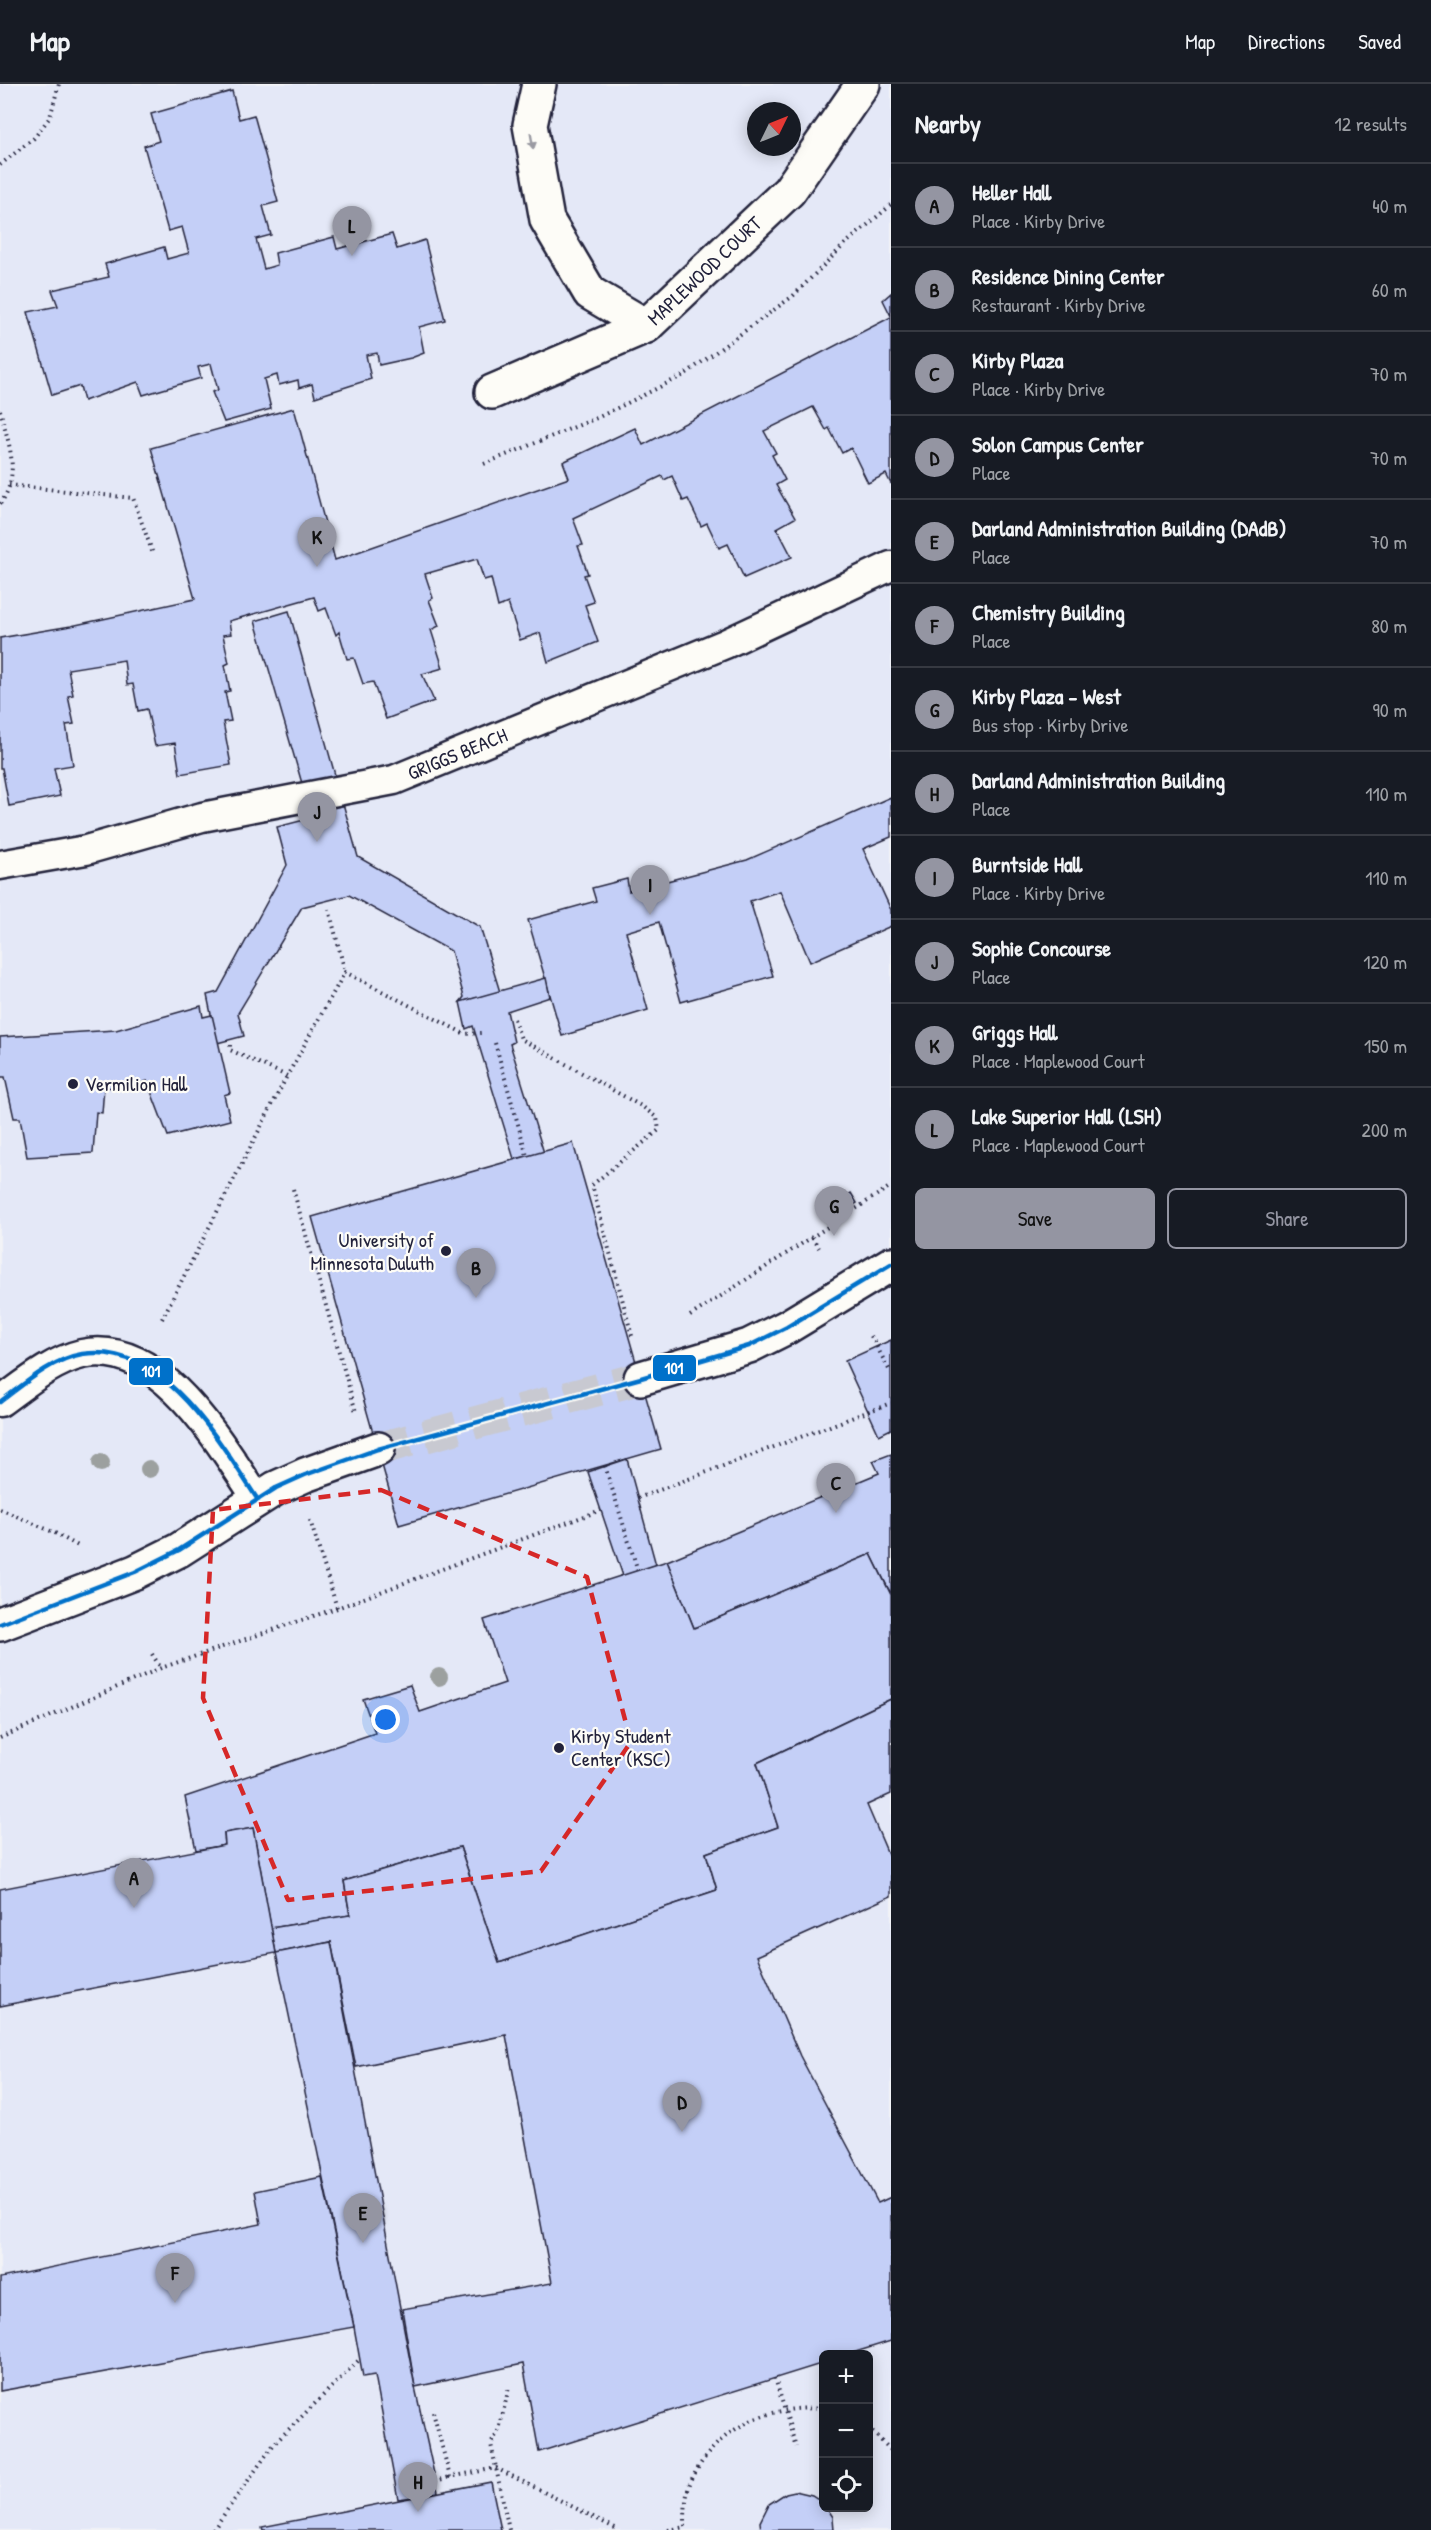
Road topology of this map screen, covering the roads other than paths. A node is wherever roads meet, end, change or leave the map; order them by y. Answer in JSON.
{"nodes":[{"id":1,"x":538,"y":84,"type":"edge"},
{"id":2,"x":862,"y":84,"type":"edge"},
{"id":3,"x":646,"y":326,"type":"junction"},
{"id":4,"x":492,"y":392,"type":"dead end"},
{"id":5,"x":891,"y":566,"type":"edge"},
{"id":6,"x":0,"y":865,"type":"edge"},
{"id":7,"x":891,"y":1264,"type":"edge"},
{"id":8,"x":640,"y":1378,"type":"tunnel mouth"},
{"id":9,"x":0,"y":1402,"type":"edge"},
{"id":10,"x":378,"y":1449,"type":"tunnel mouth"},
{"id":11,"x":258,"y":1500,"type":"junction"},
{"id":12,"x":0,"y":1624,"type":"edge"}],
"edges":[{"from":1,"to":3,"type":"street","one_way":true},
{"from":2,"to":3,"type":"street","name":"MAPLEWOOD COURT"},
{"from":3,"to":4,"type":"street","name":"MAPLEWOOD COURT"},
{"from":5,"to":6,"type":"lane","name":"GRIGGS BEACH"},
{"from":7,"to":8,"type":"street"},
{"from":9,"to":11,"type":"lane"},
{"from":10,"to":11,"type":"street"},
{"from":11,"to":12,"type":"street"}]}
